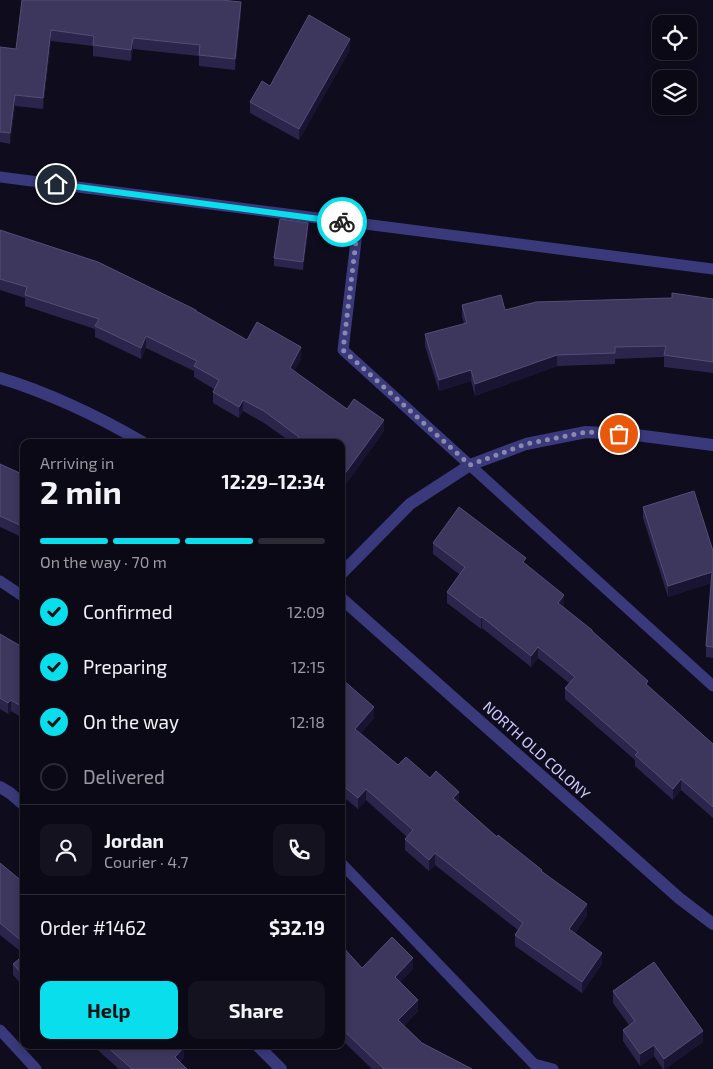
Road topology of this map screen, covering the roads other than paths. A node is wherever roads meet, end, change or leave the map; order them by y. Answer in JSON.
{"nodes":[{"id":1,"x":0,"y":177,"type":"edge"},
{"id":2,"x":358,"y":224,"type":"junction"},
{"id":3,"x":713,"y":269,"type":"edge"},
{"id":4,"x":0,"y":378,"type":"edge"},
{"id":5,"x":137,"y":439,"type":"edge"},
{"id":6,"x":713,"y":445,"type":"edge"},
{"id":7,"x":470,"y":465,"type":"junction"},
{"id":8,"x":345,"y":570,"type":"edge"},
{"id":9,"x":0,"y":581,"type":"edge"},
{"id":10,"x":20,"y":594,"type":"edge"},
{"id":11,"x":345,"y":602,"type":"edge"},
{"id":12,"x":713,"y":686,"type":"edge"},
{"id":13,"x":0,"y":787,"type":"edge"},
{"id":14,"x":20,"y":802,"type":"edge"},
{"id":15,"x":345,"y":867,"type":"edge"},
{"id":16,"x":713,"y":924,"type":"edge"},
{"id":17,"x":0,"y":1030,"type":"edge"},
{"id":18,"x":262,"y":1049,"type":"edge"},
{"id":19,"x":36,"y":1069,"type":"edge"},
{"id":20,"x":281,"y":1069,"type":"edge"},
{"id":21,"x":553,"y":1069,"type":"edge"}],
"edges":[{"from":1,"to":2,"type":"lane"},
{"from":2,"to":3,"type":"lane"},
{"from":2,"to":7,"type":"lane"},
{"from":4,"to":5,"type":"street"},
{"from":6,"to":7,"type":"street"},
{"from":7,"to":8,"type":"street"},
{"from":7,"to":12,"type":"lane"},
{"from":9,"to":10,"type":"lane"},
{"from":11,"to":16,"type":"street","name":"NORTH OLD COLONY"},
{"from":13,"to":14,"type":"street"},
{"from":15,"to":21,"type":"lane"},
{"from":17,"to":19,"type":"lane"},
{"from":18,"to":20,"type":"street"}]}
